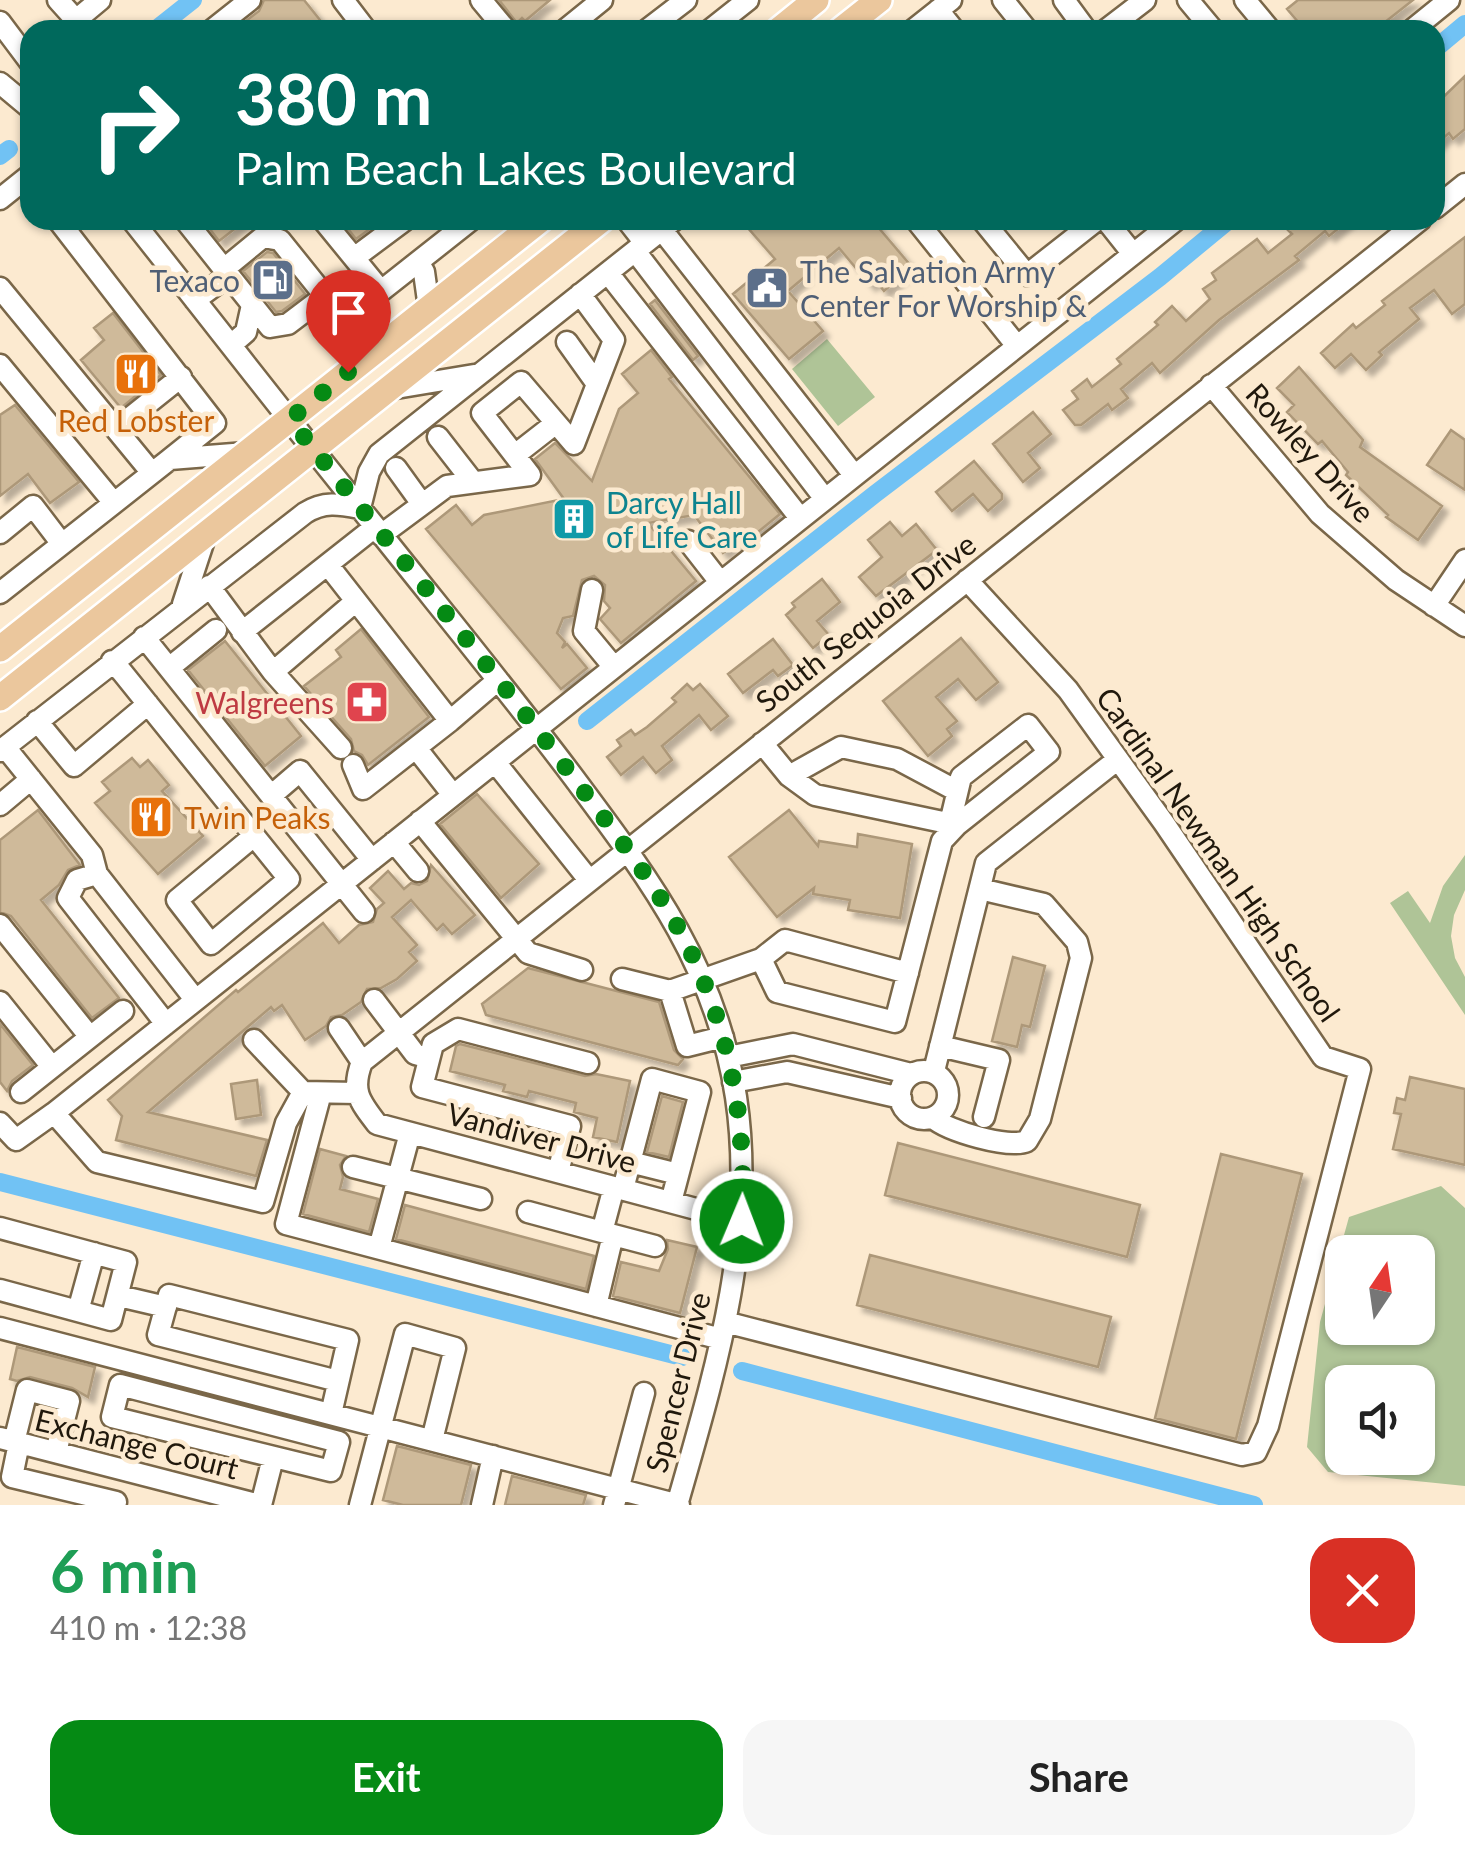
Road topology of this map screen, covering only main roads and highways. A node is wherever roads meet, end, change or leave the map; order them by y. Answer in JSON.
{"nodes":[{"id":1,"x":816,"y":0,"type":"edge"},
{"id":2,"x":879,"y":0,"type":"edge"},
{"id":3,"x":791,"y":20,"type":"edge"},
{"id":4,"x":854,"y":20,"type":"edge"},
{"id":5,"x":527,"y":230,"type":"edge"},
{"id":6,"x":589,"y":230,"type":"edge"},
{"id":7,"x":0,"y":649,"type":"edge"},
{"id":8,"x":1,"y":696,"type":"edge"}],
"edges":[{"from":1,"to":3,"type":"main road"},
{"from":2,"to":4,"type":"main road"},
{"from":5,"to":7,"type":"main road"},
{"from":6,"to":8,"type":"main road"}]}
